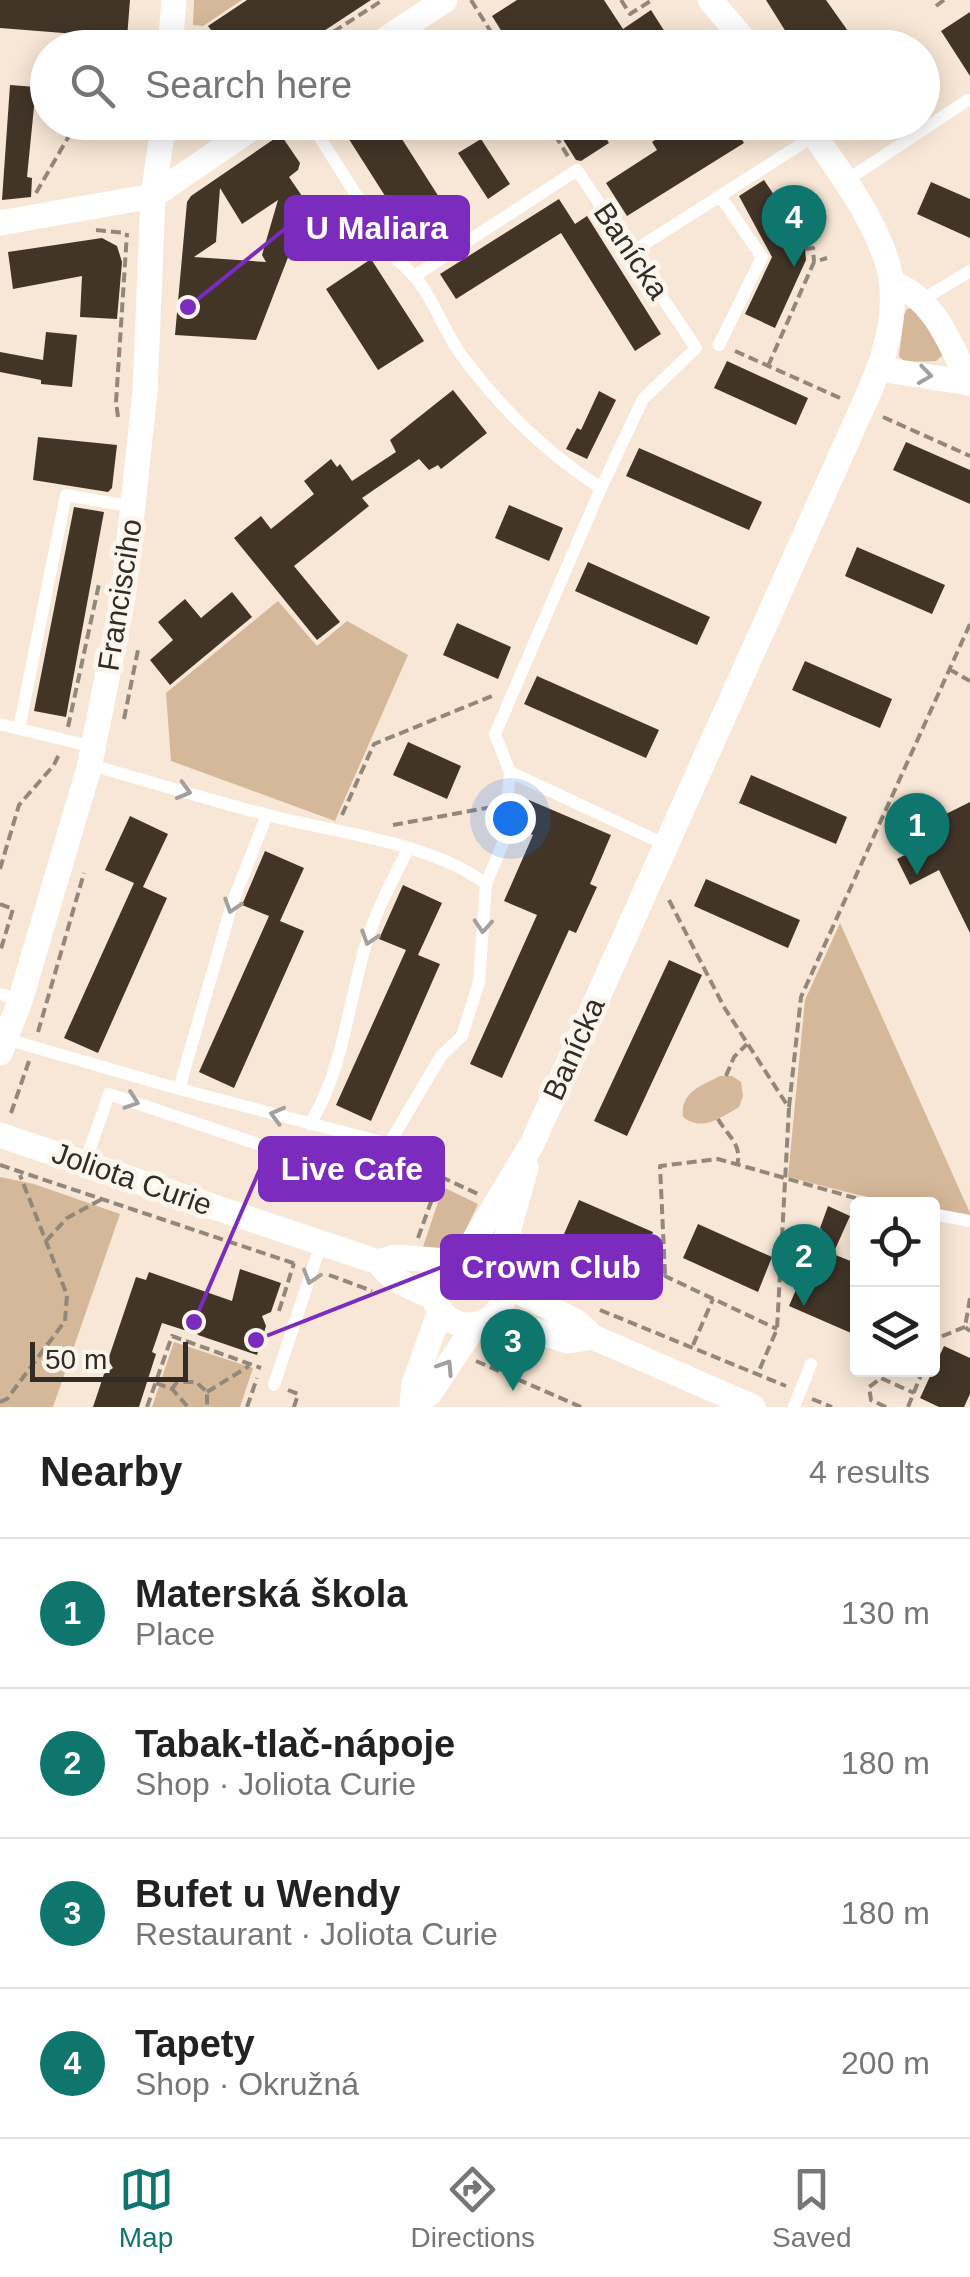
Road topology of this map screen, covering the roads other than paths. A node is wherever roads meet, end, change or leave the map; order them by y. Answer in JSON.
{"nodes":[{"id":1,"x":174,"y":0,"type":"edge"},
{"id":2,"x":445,"y":0,"type":"edge"},
{"id":3,"x":710,"y":0,"type":"edge"},
{"id":4,"x":172,"y":30,"type":"edge"},
{"id":5,"x":399,"y":30,"type":"edge"},
{"id":6,"x":736,"y":30,"type":"edge"},
{"id":7,"x":968,"y":100,"type":"edge"},
{"id":8,"x":940,"y":119,"type":"edge"},
{"id":9,"x":171,"y":140,"type":"edge"},
{"id":10,"x":235,"y":140,"type":"edge"},
{"id":11,"x":321,"y":140,"type":"edge"},
{"id":12,"x":794,"y":140,"type":"edge"},
{"id":13,"x":816,"y":140,"type":"edge"},
{"id":14,"x":908,"y":140,"type":"edge"},
{"id":15,"x":844,"y":182,"type":"junction"},
{"id":16,"x":153,"y":196,"type":"junction"},
{"id":17,"x":720,"y":196,"type":"junction"},
{"id":18,"x":0,"y":223,"type":"edge"},
{"id":19,"x":632,"y":252,"type":"junction"},
{"id":20,"x":970,"y":270,"type":"edge"},
{"id":21,"x":416,"y":275,"type":"junction"},
{"id":22,"x":892,"y":283,"type":"junction"},
{"id":23,"x":922,"y":300,"type":"junction"},
{"id":24,"x":720,"y":345,"type":"road end"},
{"id":25,"x":880,"y":369,"type":"junction"},
{"id":26,"x":970,"y":383,"type":"edge"},
{"id":27,"x":601,"y":488,"type":"junction"},
{"id":28,"x":134,"y":507,"type":"junction"},
{"id":29,"x":0,"y":724,"type":"edge"},
{"id":30,"x":19,"y":729,"type":"junction"},
{"id":31,"x":92,"y":756,"type":"junction"},
{"id":32,"x":510,"y":772,"type":"junction"},
{"id":33,"x":267,"y":815,"type":"junction"},
{"id":34,"x":666,"y":845,"type":"junction"},
{"id":35,"x":408,"y":849,"type":"junction"},
{"id":36,"x":486,"y":884,"type":"junction"},
{"id":37,"x":10,"y":998,"type":"edge"},
{"id":38,"x":3,"y":1046,"type":"edge"},
{"id":39,"x":178,"y":1089,"type":"junction"},
{"id":40,"x":310,"y":1124,"type":"junction"},
{"id":41,"x":0,"y":1135,"type":"edge"},
{"id":42,"x":532,"y":1144,"type":"junction"},
{"id":43,"x":85,"y":1163,"type":"junction"},
{"id":44,"x":326,"y":1168,"type":"dead end"},
{"id":45,"x":940,"y":1215,"type":"edge"},
{"id":46,"x":970,"y":1221,"type":"edge"},
{"id":47,"x":322,"y":1244,"type":"junction"},
{"id":48,"x":457,"y":1258,"type":"junction"},
{"id":49,"x":378,"y":1262,"type":"junction"},
{"id":50,"x":501,"y":1276,"type":"junction"},
{"id":51,"x":437,"y":1304,"type":"junction"},
{"id":52,"x":484,"y":1321,"type":"junction"},
{"id":53,"x":593,"y":1337,"type":"junction"},
{"id":54,"x":812,"y":1364,"type":"dead end"},
{"id":55,"x":274,"y":1385,"type":"dead end"},
{"id":56,"x":413,"y":1407,"type":"edge"},
{"id":57,"x":753,"y":1407,"type":"edge"},
{"id":58,"x":794,"y":1407,"type":"edge"}],
"edges":[{"from":1,"to":4,"type":"street"},
{"from":2,"to":5,"type":"street"},
{"from":3,"to":6,"type":"street"},
{"from":7,"to":8,"type":"lane"},
{"from":9,"to":16,"type":"street","name":"Francisciho"},
{"from":10,"to":16,"type":"street"},
{"from":11,"to":21,"type":"lane"},
{"from":12,"to":17,"type":"lane"},
{"from":13,"to":15,"type":"street"},
{"from":14,"to":15,"type":"lane"},
{"from":15,"to":22,"type":"street"},
{"from":16,"to":18,"type":"street"},
{"from":16,"to":28,"type":"street","name":"Francisciho"},
{"from":17,"to":19,"type":"lane"},
{"from":17,"to":24,"type":"lane"},
{"from":19,"to":21,"type":"lane","name":"Banícka"},
{"from":19,"to":27,"type":"lane","name":"Banícka"},
{"from":20,"to":23,"type":"lane"},
{"from":21,"to":27,"type":"lane"},
{"from":22,"to":23,"type":"street"},
{"from":22,"to":25,"type":"street","name":"Banícka"},
{"from":23,"to":26,"type":"street"},
{"from":25,"to":26,"type":"street","one_way":true},
{"from":25,"to":34,"type":"street","name":"Banícka"},
{"from":27,"to":32,"type":"lane","name":"Banícka"},
{"from":28,"to":30,"type":"lane"},
{"from":28,"to":31,"type":"street","name":"Francisciho"},
{"from":29,"to":30,"type":"lane"},
{"from":30,"to":31,"type":"lane"},
{"from":31,"to":33,"type":"lane","one_way":true},
{"from":31,"to":37,"type":"street","name":"Francisciho"},
{"from":32,"to":34,"type":"lane"},
{"from":32,"to":36,"type":"lane","name":"Banícka"},
{"from":33,"to":35,"type":"lane"},
{"from":33,"to":39,"type":"lane","one_way":true},
{"from":34,"to":42,"type":"street","name":"Banícka"},
{"from":35,"to":36,"type":"lane"},
{"from":35,"to":40,"type":"lane","one_way":true},
{"from":36,"to":40,"type":"lane","name":"Banícka","one_way":true},
{"from":37,"to":38,"type":"street","name":"Francisciho"},
{"from":38,"to":39,"type":"lane"},
{"from":40,"to":39,"type":"lane","one_way":true},
{"from":41,"to":43,"type":"street","name":"Joliota Curie"},
{"from":42,"to":48,"type":"street","name":"Banícka"},
{"from":42,"to":50,"type":"street","name":"Banícka"},
{"from":43,"to":44,"type":"lane","one_way":true},
{"from":43,"to":47,"type":"street","name":"Joliota Curie"},
{"from":45,"to":46,"type":"lane"},
{"from":47,"to":49,"type":"street","name":"Joliota Curie"},
{"from":47,"to":55,"type":"lane","one_way":true},
{"from":48,"to":49,"type":"street","name":"Joliota Curie"},
{"from":48,"to":50,"type":"street"},
{"from":48,"to":51,"type":"street"},
{"from":49,"to":51,"type":"street","name":"Joliota Curie"},
{"from":50,"to":52,"type":"street"},
{"from":50,"to":53,"type":"street"},
{"from":51,"to":52,"type":"street"},
{"from":51,"to":56,"type":"street"},
{"from":52,"to":53,"type":"street"},
{"from":56,"to":52,"type":"street","one_way":true},
{"from":53,"to":57,"type":"street"},
{"from":54,"to":58,"type":"lane"}]}
